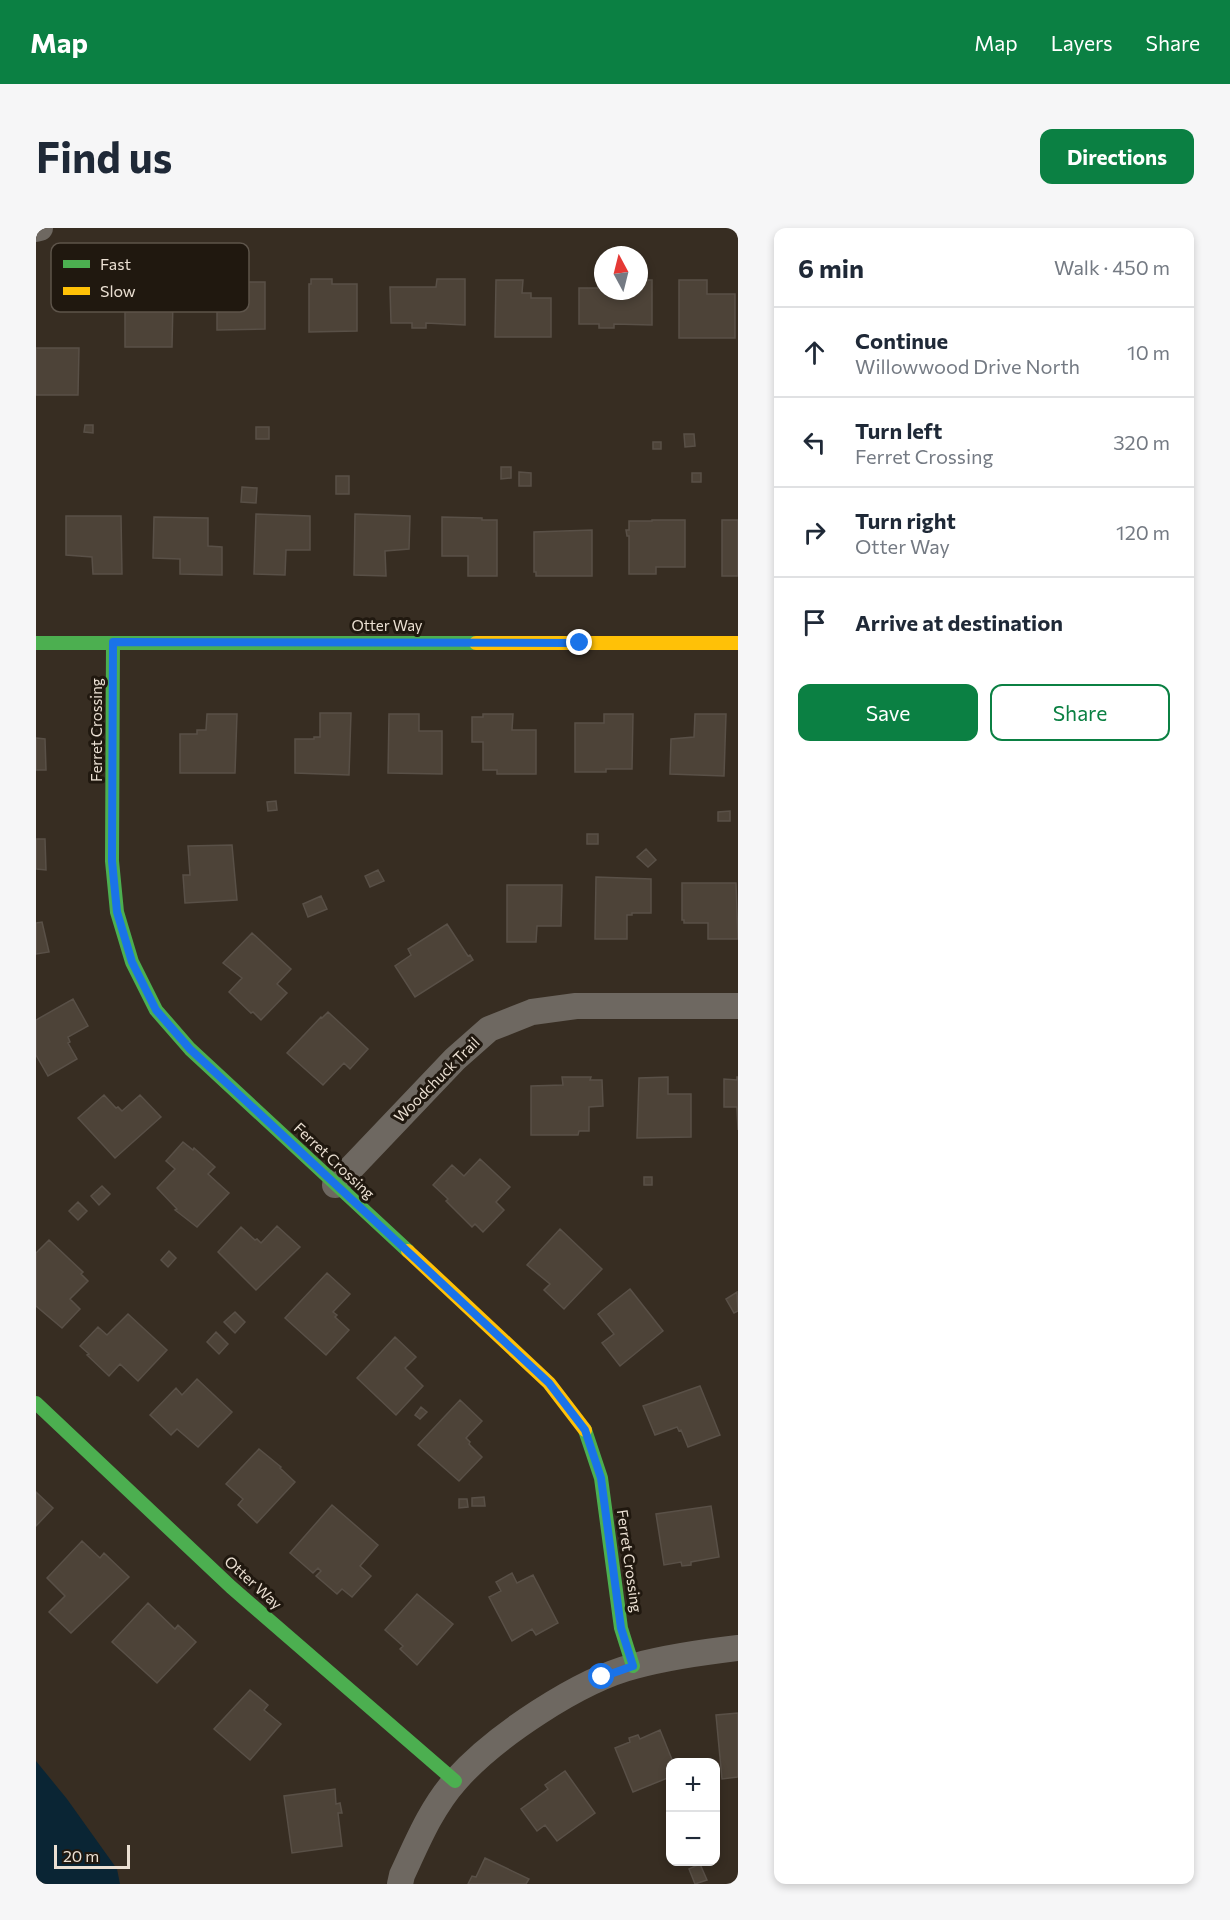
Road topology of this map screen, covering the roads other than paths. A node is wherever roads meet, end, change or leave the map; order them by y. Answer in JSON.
{"nodes":[{"id":1,"x":113,"y":642,"type":"junction"},
{"id":2,"x":36,"y":643,"type":"edge"},
{"id":3,"x":738,"y":643,"type":"edge"},
{"id":4,"x":738,"y":1006,"type":"edge"},
{"id":5,"x":335,"y":1185,"type":"junction"},
{"id":6,"x":36,"y":1403,"type":"edge"},
{"id":7,"x":738,"y":1648,"type":"edge"},
{"id":8,"x":633,"y":1666,"type":"junction"},
{"id":9,"x":455,"y":1781,"type":"junction"},
{"id":10,"x":400,"y":1884,"type":"edge"}],
"edges":[{"from":1,"to":2,"type":"street","name":"Otter Way"},
{"from":1,"to":3,"type":"street","name":"Otter Way"},
{"from":1,"to":5,"type":"street","name":"Ferret Crossing"},
{"from":4,"to":5,"type":"street","name":"Woodchuck Trail"},
{"from":5,"to":8,"type":"street","name":"Ferret Crossing"},
{"from":6,"to":9,"type":"street","name":"Otter Way"},
{"from":7,"to":8,"type":"street"},
{"from":8,"to":9,"type":"street"},
{"from":9,"to":10,"type":"street"}]}
